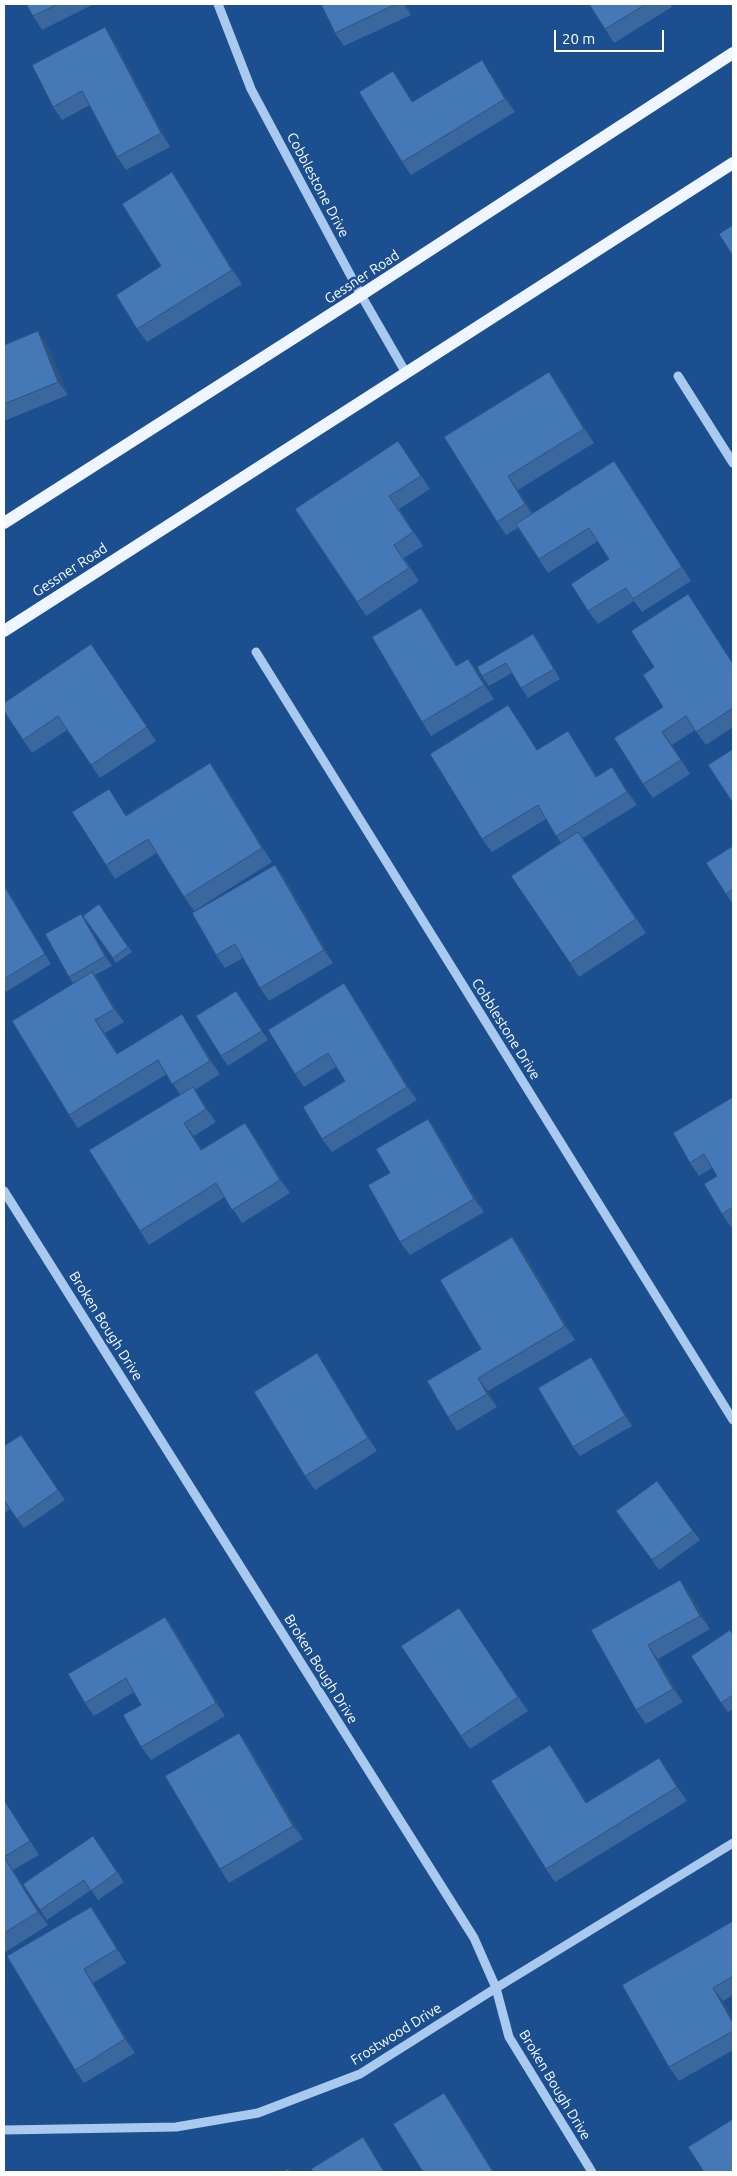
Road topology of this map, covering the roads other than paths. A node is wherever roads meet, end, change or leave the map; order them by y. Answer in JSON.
{"nodes":[{"id":1,"x":218,"y":4,"type":"edge"},
{"id":2,"x":733,"y":53,"type":"edge"},
{"id":3,"x":733,"y":163,"type":"edge"},
{"id":4,"x":361,"y":296,"type":"junction"},
{"id":5,"x":406,"y":373,"type":"junction"},
{"id":6,"x":678,"y":376,"type":"dead end"},
{"id":7,"x":733,"y":463,"type":"edge"},
{"id":8,"x":4,"y":523,"type":"edge"},
{"id":9,"x":4,"y":631,"type":"edge"},
{"id":10,"x":256,"y":652,"type":"dead end"},
{"id":11,"x":4,"y":1191,"type":"edge"},
{"id":12,"x":733,"y":1420,"type":"edge"},
{"id":13,"x":733,"y":1844,"type":"edge"},
{"id":14,"x":496,"y":1988,"type":"junction"},
{"id":15,"x":4,"y":2130,"type":"edge"},
{"id":16,"x":592,"y":2172,"type":"edge"}],
"edges":[{"from":1,"to":4,"type":"street","name":"Cobblestone Drive"},
{"from":2,"to":4,"type":"main road","name":"Gessner Road"},
{"from":3,"to":5,"type":"main road","name":"Gessner Road"},
{"from":4,"to":5,"type":"street","name":"Cobblestone Drive"},
{"from":4,"to":8,"type":"main road","name":"Gessner Road"},
{"from":5,"to":9,"type":"main road","name":"Gessner Road"},
{"from":6,"to":7,"type":"street"},
{"from":10,"to":12,"type":"street","name":"Cobblestone Drive"},
{"from":11,"to":14,"type":"street","name":"Broken Bough Drive"},
{"from":13,"to":14,"type":"street","name":"Frostwood Drive"},
{"from":14,"to":15,"type":"street","name":"Frostwood Drive"},
{"from":14,"to":16,"type":"street","name":"Broken Bough Drive"}]}
